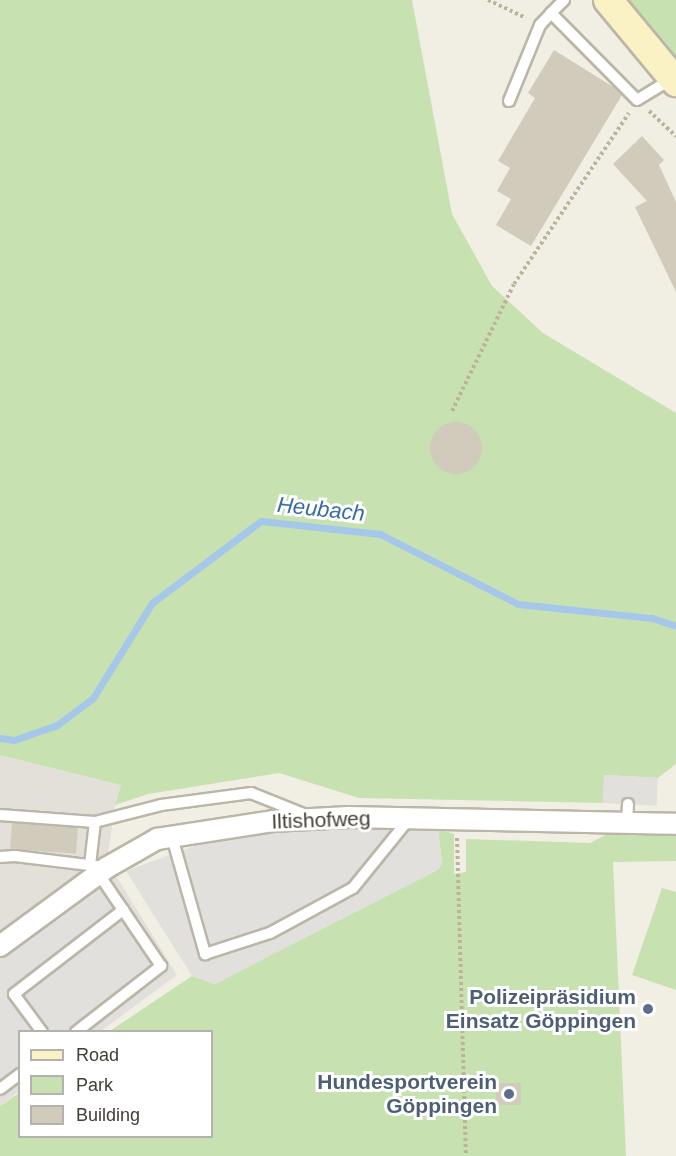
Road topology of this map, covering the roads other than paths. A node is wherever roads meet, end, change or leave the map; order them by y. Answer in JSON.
{"nodes":[{"id":1,"x":564,"y":0,"type":"edge"},
{"id":2,"x":608,"y":0,"type":"edge"},
{"id":3,"x":551,"y":13,"type":"junction"},
{"id":4,"x":674,"y":80,"type":"edge"},
{"id":5,"x":509,"y":101,"type":"dead end"},
{"id":6,"x":0,"y":815,"type":"edge"},
{"id":7,"x":410,"y":818,"type":"junction"},
{"id":8,"x":315,"y":819,"type":"junction"},
{"id":9,"x":95,"y":822,"type":"junction"},
{"id":10,"x":676,"y":824,"type":"edge"},
{"id":11,"x":172,"y":837,"type":"junction"},
{"id":12,"x":0,"y":857,"type":"edge"},
{"id":13,"x":98,"y":869,"type":"junction"},
{"id":14,"x":123,"y":910,"type":"junction"},
{"id":15,"x":0,"y":946,"type":"edge"},
{"id":16,"x":41,"y":1030,"type":"edge"},
{"id":17,"x":79,"y":1030,"type":"edge"},
{"id":18,"x":18,"y":1076,"type":"edge"},
{"id":19,"x":0,"y":1089,"type":"edge"}],
"edges":[{"from":1,"to":3,"type":"lane"},
{"from":2,"to":4,"type":"main road"},
{"from":3,"to":4,"type":"lane"},
{"from":3,"to":5,"type":"lane"},
{"from":6,"to":9,"type":"lane"},
{"from":7,"to":8,"type":"street","name":"Iltishofweg"},
{"from":7,"to":10,"type":"street","name":"Iltishofweg"},
{"from":7,"to":11,"type":"lane"},
{"from":8,"to":9,"type":"lane"},
{"from":8,"to":11,"type":"street","name":"Iltishofweg"},
{"from":9,"to":13,"type":"lane"},
{"from":11,"to":13,"type":"street","name":"Iltishofweg"},
{"from":12,"to":13,"type":"lane"},
{"from":13,"to":14,"type":"lane"},
{"from":13,"to":15,"type":"street","name":"Iltishofweg"},
{"from":14,"to":16,"type":"lane"},
{"from":14,"to":17,"type":"lane"},
{"from":18,"to":19,"type":"lane"}]}
